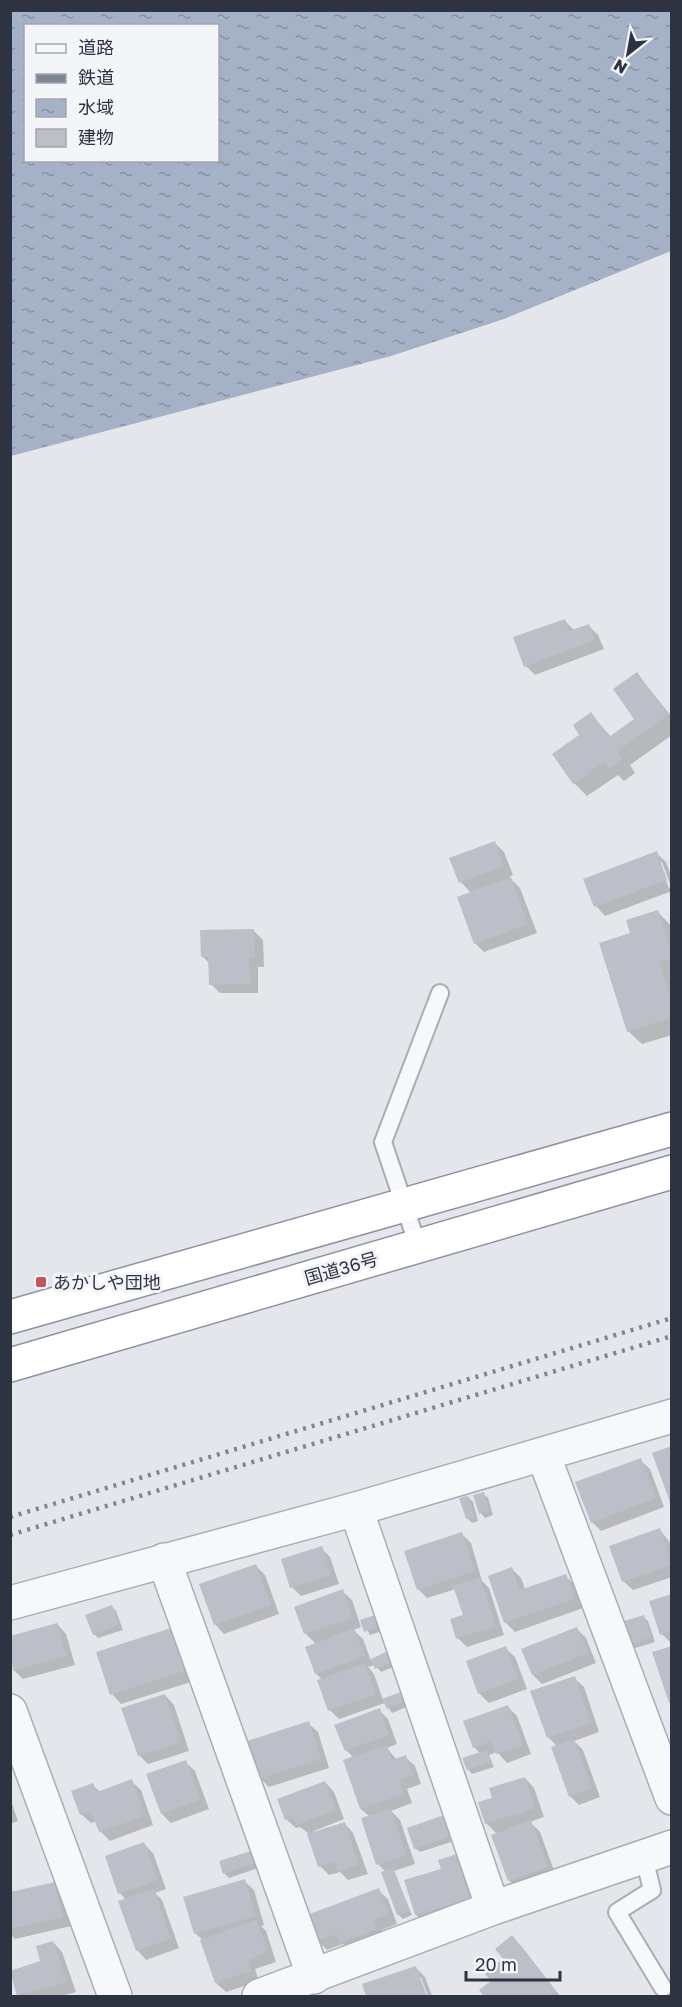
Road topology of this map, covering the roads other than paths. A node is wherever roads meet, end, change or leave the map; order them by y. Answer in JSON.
{"nodes":[{"id":1,"x":440,"y":993,"type":"dead end"},
{"id":2,"x":672,"y":1129,"type":"edge"},
{"id":3,"x":672,"y":1172,"type":"edge"},
{"id":4,"x":403,"y":1206,"type":"junction"},
{"id":5,"x":418,"y":1246,"type":"junction"},
{"id":6,"x":10,"y":1317,"type":"edge"},
{"id":7,"x":10,"y":1365,"type":"edge"},
{"id":8,"x":672,"y":1416,"type":"edge"},
{"id":9,"x":543,"y":1454,"type":"junction"},
{"id":10,"x":356,"y":1509,"type":"junction"},
{"id":11,"x":164,"y":1560,"type":"junction"},
{"id":12,"x":10,"y":1603,"type":"edge"},
{"id":13,"x":10,"y":1711,"type":"edge"},
{"id":14,"x":672,"y":1798,"type":"edge"},
{"id":15,"x":658,"y":1852,"type":"edge"},
{"id":16,"x":494,"y":1908,"type":"junction"},
{"id":17,"x":314,"y":1977,"type":"junction"},
{"id":18,"x":663,"y":1988,"type":"dead end"},
{"id":19,"x":115,"y":1996,"type":"edge"},
{"id":20,"x":259,"y":1996,"type":"edge"}],
"edges":[{"from":1,"to":4,"type":"lane"},
{"from":2,"to":4,"type":"highway"},
{"from":3,"to":5,"type":"highway","name":"国道36号"},
{"from":4,"to":5,"type":"lane"},
{"from":4,"to":6,"type":"highway"},
{"from":5,"to":7,"type":"highway","name":"国道36号"},
{"from":8,"to":9,"type":"street"},
{"from":9,"to":10,"type":"street"},
{"from":9,"to":14,"type":"street"},
{"from":10,"to":11,"type":"street"},
{"from":10,"to":16,"type":"street"},
{"from":11,"to":12,"type":"street"},
{"from":11,"to":17,"type":"street"},
{"from":13,"to":19,"type":"street"},
{"from":15,"to":16,"type":"street"},
{"from":15,"to":18,"type":"lane"},
{"from":16,"to":17,"type":"street"},
{"from":17,"to":20,"type":"street"}]}
